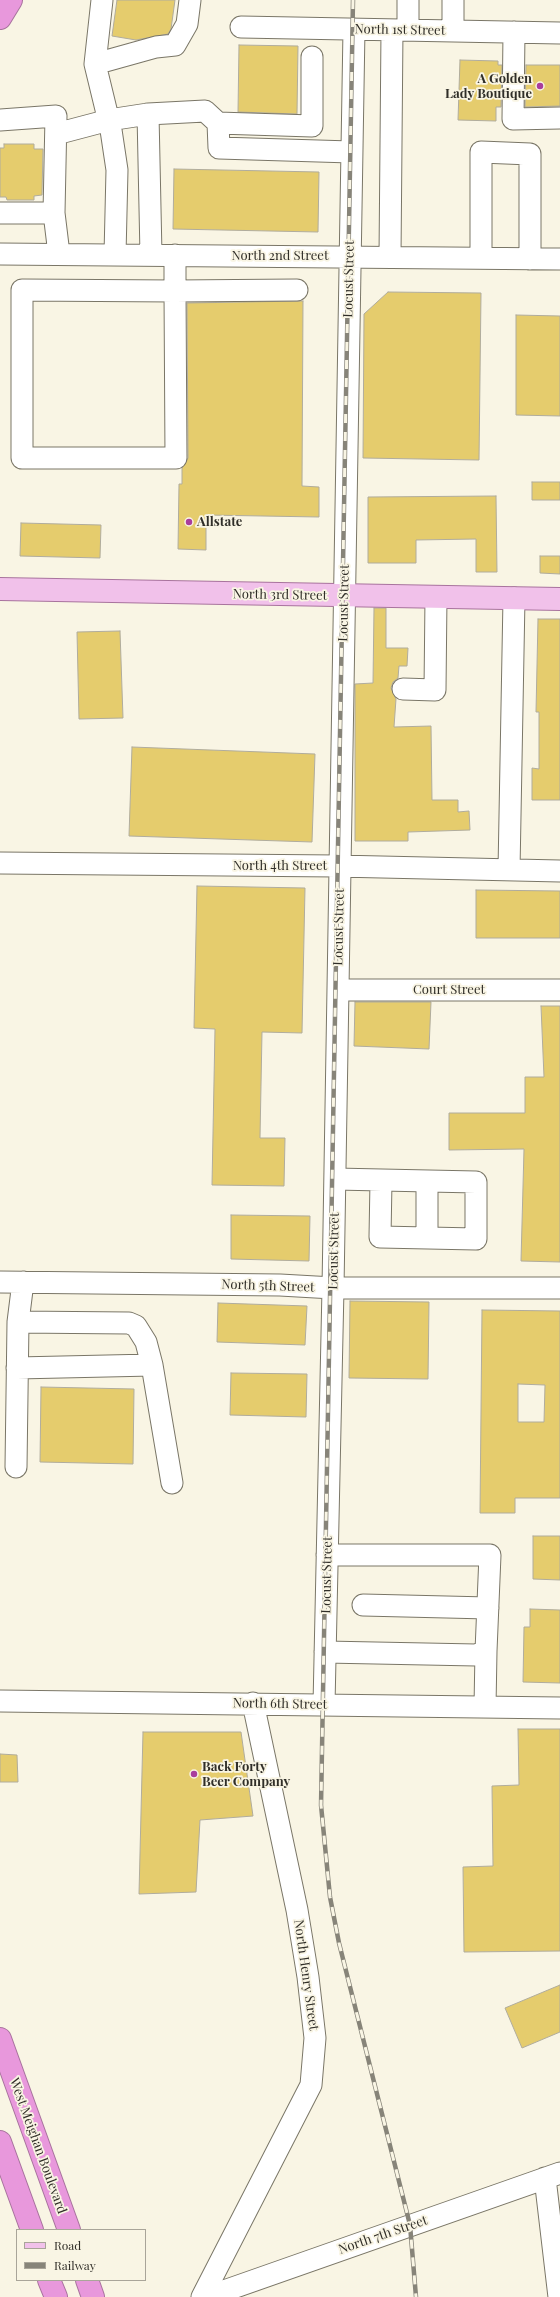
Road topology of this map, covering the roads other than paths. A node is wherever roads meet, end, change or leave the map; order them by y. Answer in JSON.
{"nodes":[{"id":1,"x":11,"y":0,"type":"edge"},
{"id":2,"x":102,"y":0,"type":"edge"},
{"id":3,"x":190,"y":0,"type":"edge"},
{"id":4,"x":408,"y":0,"type":"edge"},
{"id":5,"x":453,"y":0,"type":"edge"},
{"id":6,"x":0,"y":18,"type":"edge"},
{"id":7,"x":241,"y":27,"type":"dead end"},
{"id":8,"x":354,"y":29,"type":"junction"},
{"id":9,"x":400,"y":30,"type":"junction"},
{"id":10,"x":453,"y":31,"type":"junction"},
{"id":11,"x":514,"y":32,"type":"junction"},
{"id":12,"x":560,"y":33,"type":"edge"},
{"id":13,"x":312,"y":57,"type":"dead end"},
{"id":14,"x":95,"y":64,"type":"junction"},
{"id":15,"x":148,"y":114,"type":"junction"},
{"id":16,"x":560,"y":118,"type":"edge"},
{"id":17,"x":0,"y":120,"type":"edge"},
{"id":18,"x":109,"y":120,"type":"junction"},
{"id":19,"x":218,"y":123,"type":"junction"},
{"id":20,"x":56,"y":134,"type":"junction"},
{"id":21,"x":352,"y":152,"type":"junction"},
{"id":22,"x":0,"y":213,"type":"edge"},
{"id":23,"x":54,"y":213,"type":"junction"},
{"id":24,"x":0,"y":254,"type":"edge"},
{"id":25,"x":59,"y":254,"type":"junction"},
{"id":26,"x":115,"y":255,"type":"junction"},
{"id":27,"x":151,"y":255,"type":"junction"},
{"id":28,"x":175,"y":255,"type":"junction"},
{"id":29,"x":350,"y":256,"type":"junction"},
{"id":30,"x":390,"y":257,"type":"junction"},
{"id":31,"x":481,"y":258,"type":"junction"},
{"id":32,"x":530,"y":259,"type":"junction"},
{"id":33,"x":560,"y":259,"type":"edge"},
{"id":34,"x":176,"y":290,"type":"junction"},
{"id":35,"x":297,"y":290,"type":"dead end"},
{"id":36,"x":0,"y":589,"type":"edge"},
{"id":37,"x":344,"y":596,"type":"junction"},
{"id":38,"x":436,"y":597,"type":"junction"},
{"id":39,"x":514,"y":598,"type":"junction"},
{"id":40,"x":560,"y":599,"type":"edge"},
{"id":41,"x":403,"y":689,"type":"dead end"},
{"id":42,"x":0,"y":863,"type":"edge"},
{"id":43,"x":340,"y":867,"type":"junction"},
{"id":44,"x":509,"y":870,"type":"junction"},
{"id":45,"x":560,"y":871,"type":"edge"},
{"id":46,"x":338,"y":990,"type":"junction"},
{"id":47,"x":560,"y":990,"type":"edge"},
{"id":48,"x":335,"y":1180,"type":"junction"},
{"id":49,"x":381,"y":1181,"type":"junction"},
{"id":50,"x":427,"y":1182,"type":"junction"},
{"id":51,"x":427,"y":1238,"type":"junction"},
{"id":52,"x":0,"y":1282,"type":"edge"},
{"id":53,"x":23,"y":1282,"type":"junction"},
{"id":54,"x":333,"y":1288,"type":"junction"},
{"id":55,"x":560,"y":1288,"type":"edge"},
{"id":56,"x":18,"y":1322,"type":"junction"},
{"id":57,"x":152,"y":1365,"type":"junction"},
{"id":58,"x":17,"y":1368,"type":"junction"},
{"id":59,"x":16,"y":1467,"type":"dead end"},
{"id":60,"x":172,"y":1483,"type":"dead end"},
{"id":61,"x":327,"y":1555,"type":"junction"},
{"id":62,"x":363,"y":1605,"type":"dead end"},
{"id":63,"x":488,"y":1608,"type":"junction"},
{"id":64,"x":486,"y":1651,"type":"junction"},
{"id":65,"x":325,"y":1652,"type":"junction"},
{"id":66,"x":0,"y":1701,"type":"edge"},
{"id":67,"x":253,"y":1704,"type":"junction"},
{"id":68,"x":324,"y":1705,"type":"junction"},
{"id":69,"x":484,"y":1707,"type":"junction"},
{"id":70,"x":560,"y":1708,"type":"edge"},
{"id":71,"x":0,"y":2039,"type":"edge"},
{"id":72,"x":0,"y":2142,"type":"edge"},
{"id":73,"x":553,"y":2176,"type":"edge"},
{"id":74,"x":32,"y":2229,"type":"edge"},
{"id":75,"x":69,"y":2229,"type":"edge"},
{"id":76,"x":50,"y":2281,"type":"edge"},
{"id":77,"x":87,"y":2281,"type":"edge"},
{"id":78,"x":56,"y":2297,"type":"edge"},
{"id":79,"x":93,"y":2297,"type":"edge"},
{"id":80,"x":202,"y":2297,"type":"edge"},
{"id":81,"x":206,"y":2297,"type":"edge"},
{"id":82,"x":559,"y":2297,"type":"edge"}],
"edges":[{"from":1,"to":6,"type":"highway"},
{"from":2,"to":14,"type":"street"},
{"from":3,"to":14,"type":"street"},
{"from":4,"to":9,"type":"street"},
{"from":5,"to":10,"type":"street"},
{"from":7,"to":8,"type":"street","name":"North 1st Street"},
{"from":8,"to":9,"type":"street","name":"North 1st Street"},
{"from":8,"to":21,"type":"street","name":"Locust Street"},
{"from":9,"to":10,"type":"street","name":"North 1st Street"},
{"from":9,"to":30,"type":"street"},
{"from":10,"to":11,"type":"street","name":"North 1st Street"},
{"from":11,"to":12,"type":"street","name":"North 1st Street"},
{"from":11,"to":16,"type":"street"},
{"from":13,"to":19,"type":"street"},
{"from":14,"to":18,"type":"street"},
{"from":15,"to":18,"type":"street"},
{"from":15,"to":19,"type":"street"},
{"from":15,"to":27,"type":"street"},
{"from":17,"to":20,"type":"street"},
{"from":18,"to":20,"type":"street"},
{"from":18,"to":26,"type":"street"},
{"from":19,"to":21,"type":"street"},
{"from":20,"to":23,"type":"street"},
{"from":21,"to":29,"type":"street","name":"Locust Street"},
{"from":22,"to":23,"type":"street"},
{"from":23,"to":25,"type":"street"},
{"from":24,"to":25,"type":"street","name":"North 2nd Street"},
{"from":25,"to":26,"type":"street","name":"North 2nd Street"},
{"from":26,"to":27,"type":"street","name":"North 2nd Street"},
{"from":27,"to":28,"type":"street","name":"North 2nd Street"},
{"from":28,"to":29,"type":"street","name":"North 2nd Street"},
{"from":28,"to":34,"type":"street"},
{"from":29,"to":30,"type":"street","name":"North 2nd Street"},
{"from":29,"to":37,"type":"street","name":"Locust Street"},
{"from":30,"to":31,"type":"street","name":"North 2nd Street"},
{"from":31,"to":32,"type":"street","name":"North 2nd Street"},
{"from":31,"to":32,"type":"street"},
{"from":32,"to":33,"type":"street","name":"North 2nd Street"},
{"from":34,"to":34,"type":"street"},
{"from":34,"to":35,"type":"street"},
{"from":36,"to":37,"type":"main road","name":"North 3rd Street"},
{"from":37,"to":38,"type":"main road","name":"North 3rd Street"},
{"from":37,"to":43,"type":"street","name":"Locust Street"},
{"from":38,"to":39,"type":"main road","name":"North 3rd Street"},
{"from":38,"to":41,"type":"street"},
{"from":39,"to":40,"type":"main road","name":"North 3rd Street"},
{"from":39,"to":44,"type":"street"},
{"from":42,"to":43,"type":"street","name":"North 4th Street"},
{"from":43,"to":44,"type":"street","name":"North 4th Street"},
{"from":43,"to":46,"type":"street","name":"Locust Street"},
{"from":44,"to":45,"type":"street","name":"North 4th Street"},
{"from":46,"to":47,"type":"street","name":"Court Street"},
{"from":46,"to":48,"type":"street","name":"Locust Street"},
{"from":48,"to":49,"type":"street"},
{"from":48,"to":54,"type":"street","name":"Locust Street"},
{"from":49,"to":50,"type":"street"},
{"from":49,"to":51,"type":"street"},
{"from":50,"to":51,"type":"street"},
{"from":50,"to":51,"type":"street"},
{"from":52,"to":53,"type":"street","name":"North 5th Street"},
{"from":53,"to":54,"type":"street","name":"North 5th Street"},
{"from":53,"to":56,"type":"street"},
{"from":54,"to":55,"type":"street","name":"North 5th Street"},
{"from":54,"to":61,"type":"street","name":"Locust Street"},
{"from":56,"to":57,"type":"street"},
{"from":56,"to":58,"type":"street"},
{"from":57,"to":58,"type":"street"},
{"from":57,"to":60,"type":"street"},
{"from":58,"to":59,"type":"street"},
{"from":61,"to":63,"type":"street"},
{"from":61,"to":65,"type":"street","name":"Locust Street"},
{"from":62,"to":63,"type":"street"},
{"from":63,"to":64,"type":"street"},
{"from":64,"to":65,"type":"street"},
{"from":64,"to":69,"type":"street"},
{"from":65,"to":68,"type":"street","name":"Locust Street"},
{"from":66,"to":67,"type":"street","name":"North 6th Street"},
{"from":67,"to":68,"type":"street","name":"North 6th Street"},
{"from":67,"to":80,"type":"street","name":"North Henry Street"},
{"from":68,"to":69,"type":"street","name":"North 6th Street"},
{"from":69,"to":70,"type":"street","name":"North 6th Street"},
{"from":71,"to":75,"type":"highway","name":"West Meighan Boulevard"},
{"from":72,"to":74,"type":"highway"},
{"from":73,"to":81,"type":"street","name":"North 7th Street"},
{"from":73,"to":82,"type":"street"},
{"from":76,"to":78,"type":"highway"},
{"from":77,"to":79,"type":"highway"}]}
